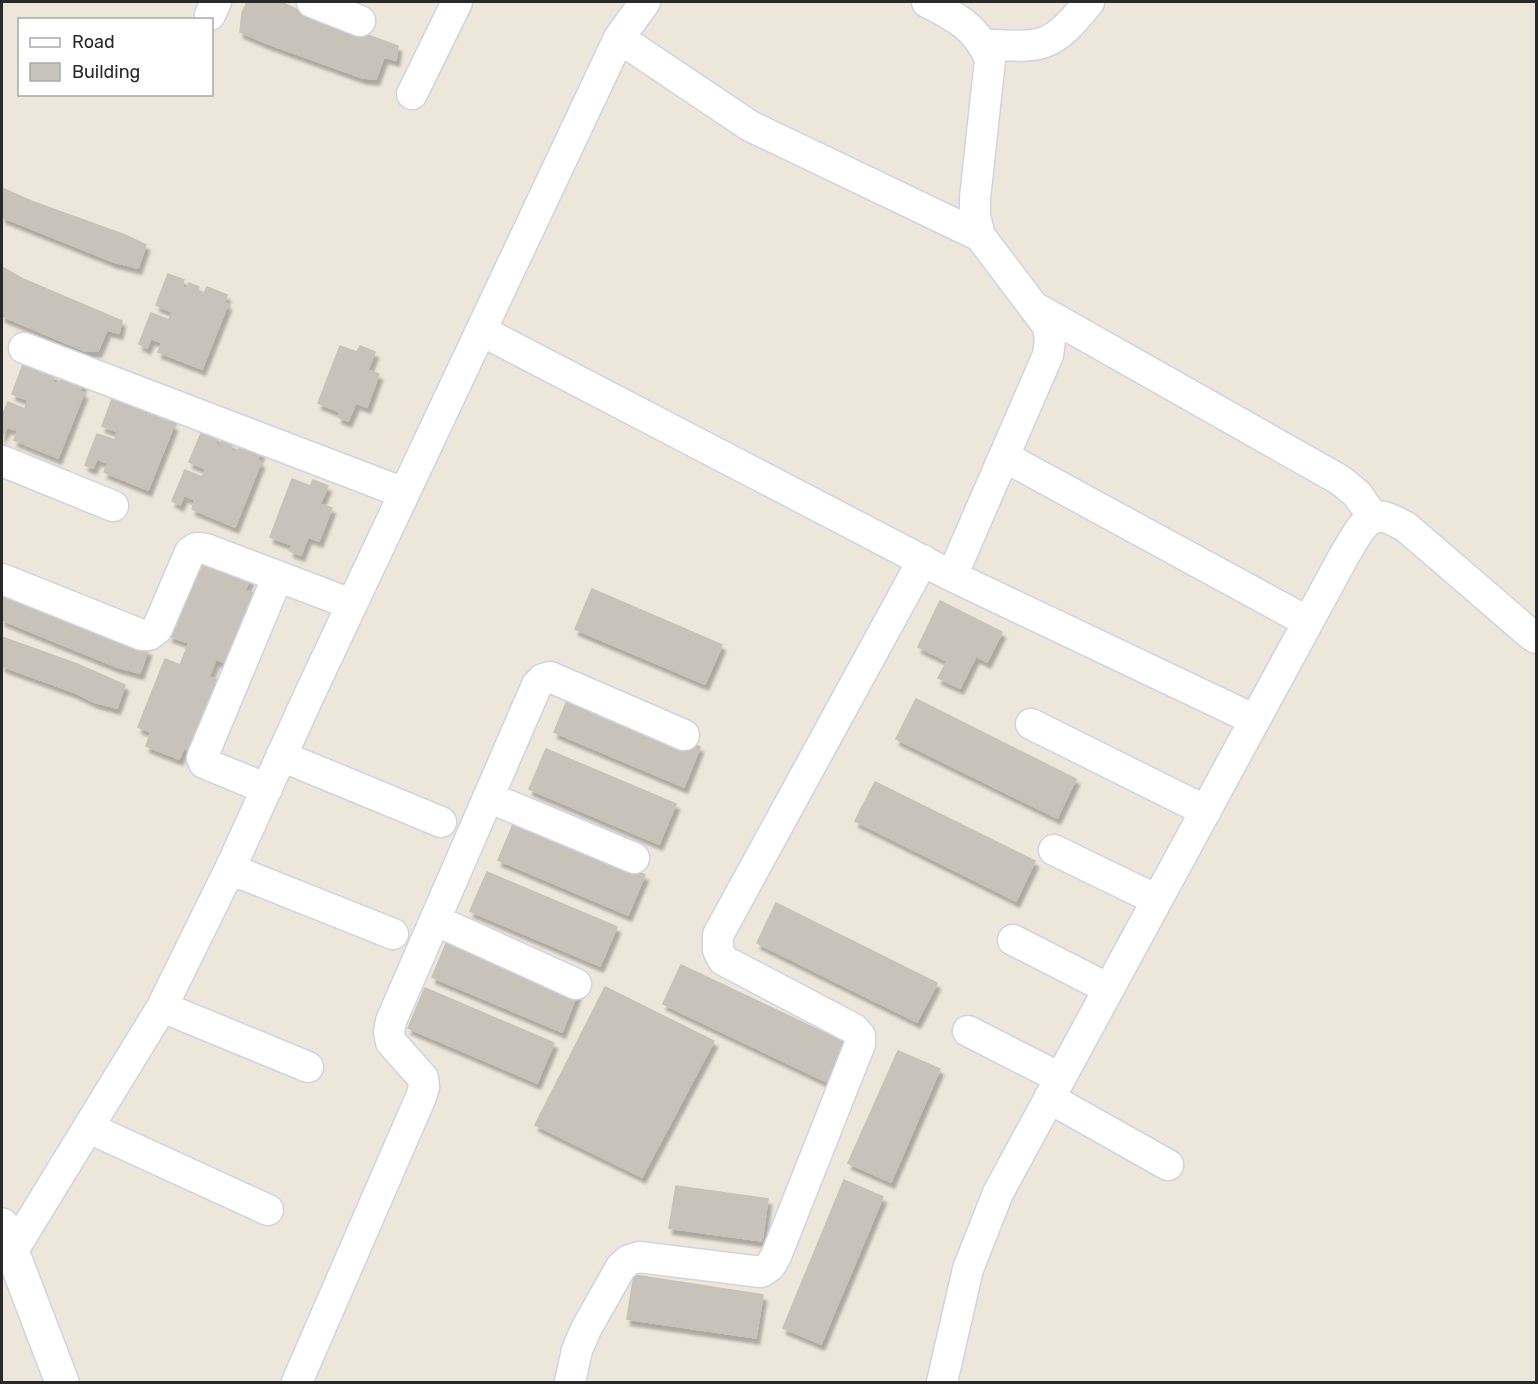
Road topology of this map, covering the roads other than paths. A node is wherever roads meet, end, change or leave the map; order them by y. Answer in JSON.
{"nodes":[{"id":1,"x":312,"y":2,"type":"edge"},
{"id":2,"x":457,"y":2,"type":"edge"},
{"id":3,"x":645,"y":2,"type":"edge"},
{"id":4,"x":927,"y":2,"type":"edge"},
{"id":5,"x":1089,"y":2,"type":"edge"},
{"id":6,"x":360,"y":21,"type":"dead end"},
{"id":7,"x":619,"y":38,"type":"junction"},
{"id":8,"x":984,"y":44,"type":"junction"},
{"id":9,"x":412,"y":94,"type":"dead end"},
{"id":10,"x":980,"y":236,"type":"junction"},
{"id":11,"x":1036,"y":308,"type":"junction"},
{"id":12,"x":482,"y":331,"type":"junction"},
{"id":13,"x":24,"y":348,"type":"dead end"},
{"id":14,"x":1005,"y":457,"type":"junction"},
{"id":15,"x":2,"y":461,"type":"edge"},
{"id":16,"x":404,"y":493,"type":"junction"},
{"id":17,"x":113,"y":506,"type":"dead end"},
{"id":18,"x":1374,"y":518,"type":"junction"},
{"id":19,"x":923,"y":560,"type":"junction"},
{"id":20,"x":278,"y":576,"type":"junction"},
{"id":21,"x":952,"y":576,"type":"junction"},
{"id":22,"x":2,"y":579,"type":"edge"},
{"id":23,"x":351,"y":604,"type":"junction"},
{"id":24,"x":1308,"y":622,"type":"junction"},
{"id":25,"x":1536,"y":638,"type":"edge"},
{"id":26,"x":1255,"y":720,"type":"junction"},
{"id":27,"x":1030,"y":724,"type":"dead end"},
{"id":28,"x":684,"y":735,"type":"dead end"},
{"id":29,"x":281,"y":756,"type":"junction"},
{"id":30,"x":267,"y":789,"type":"junction"},
{"id":31,"x":488,"y":797,"type":"junction"},
{"id":32,"x":1206,"y":811,"type":"junction"},
{"id":33,"x":441,"y":822,"type":"dead end"},
{"id":34,"x":1054,"y":850,"type":"dead end"},
{"id":35,"x":634,"y":858,"type":"dead end"},
{"id":36,"x":230,"y":869,"type":"junction"},
{"id":37,"x":1157,"y":900,"type":"junction"},
{"id":38,"x":435,"y":920,"type":"junction"},
{"id":39,"x":393,"y":934,"type":"dead end"},
{"id":40,"x":1013,"y":940,"type":"dead end"},
{"id":41,"x":576,"y":984,"type":"dead end"},
{"id":42,"x":1109,"y":989,"type":"junction"},
{"id":43,"x":162,"y":1007,"type":"junction"},
{"id":44,"x":968,"y":1031,"type":"dead end"},
{"id":45,"x":308,"y":1067,"type":"dead end"},
{"id":46,"x":1055,"y":1088,"type":"junction"},
{"id":47,"x":89,"y":1128,"type":"junction"},
{"id":48,"x":1168,"y":1165,"type":"dead end"},
{"id":49,"x":268,"y":1210,"type":"dead end"},
{"id":50,"x":7,"y":1239,"type":"edge"},
{"id":51,"x":62,"y":1383,"type":"edge"},
{"id":52,"x":297,"y":1383,"type":"edge"},
{"id":53,"x":570,"y":1383,"type":"edge"},
{"id":54,"x":942,"y":1383,"type":"edge"}],
"edges":[{"from":1,"to":6,"type":"street"},
{"from":2,"to":9,"type":"street"},
{"from":3,"to":7,"type":"street"},
{"from":4,"to":8,"type":"street"},
{"from":5,"to":8,"type":"street"},
{"from":7,"to":10,"type":"street"},
{"from":7,"to":12,"type":"street"},
{"from":8,"to":10,"type":"street"},
{"from":10,"to":11,"type":"street"},
{"from":11,"to":14,"type":"street"},
{"from":11,"to":18,"type":"street"},
{"from":12,"to":16,"type":"street"},
{"from":12,"to":19,"type":"street"},
{"from":13,"to":16,"type":"street"},
{"from":14,"to":21,"type":"street"},
{"from":14,"to":24,"type":"street"},
{"from":15,"to":17,"type":"street"},
{"from":16,"to":23,"type":"street"},
{"from":18,"to":24,"type":"street"},
{"from":18,"to":25,"type":"street"},
{"from":19,"to":21,"type":"street"},
{"from":19,"to":53,"type":"street"},
{"from":20,"to":22,"type":"street"},
{"from":20,"to":23,"type":"street"},
{"from":20,"to":30,"type":"street"},
{"from":21,"to":26,"type":"street"},
{"from":23,"to":29,"type":"street"},
{"from":24,"to":26,"type":"street"},
{"from":26,"to":32,"type":"street"},
{"from":27,"to":32,"type":"street"},
{"from":28,"to":31,"type":"street"},
{"from":29,"to":30,"type":"street"},
{"from":29,"to":33,"type":"street"},
{"from":30,"to":36,"type":"street"},
{"from":31,"to":35,"type":"street"},
{"from":31,"to":38,"type":"street"},
{"from":32,"to":37,"type":"street"},
{"from":34,"to":37,"type":"street"},
{"from":36,"to":39,"type":"street"},
{"from":36,"to":43,"type":"street"},
{"from":37,"to":42,"type":"street"},
{"from":38,"to":41,"type":"street"},
{"from":38,"to":52,"type":"street"},
{"from":40,"to":42,"type":"street"},
{"from":42,"to":46,"type":"street"},
{"from":43,"to":45,"type":"street"},
{"from":43,"to":47,"type":"street"},
{"from":44,"to":46,"type":"street"},
{"from":46,"to":48,"type":"street"},
{"from":46,"to":54,"type":"street"},
{"from":47,"to":49,"type":"street"},
{"from":47,"to":50,"type":"street"},
{"from":50,"to":51,"type":"street"}]}
